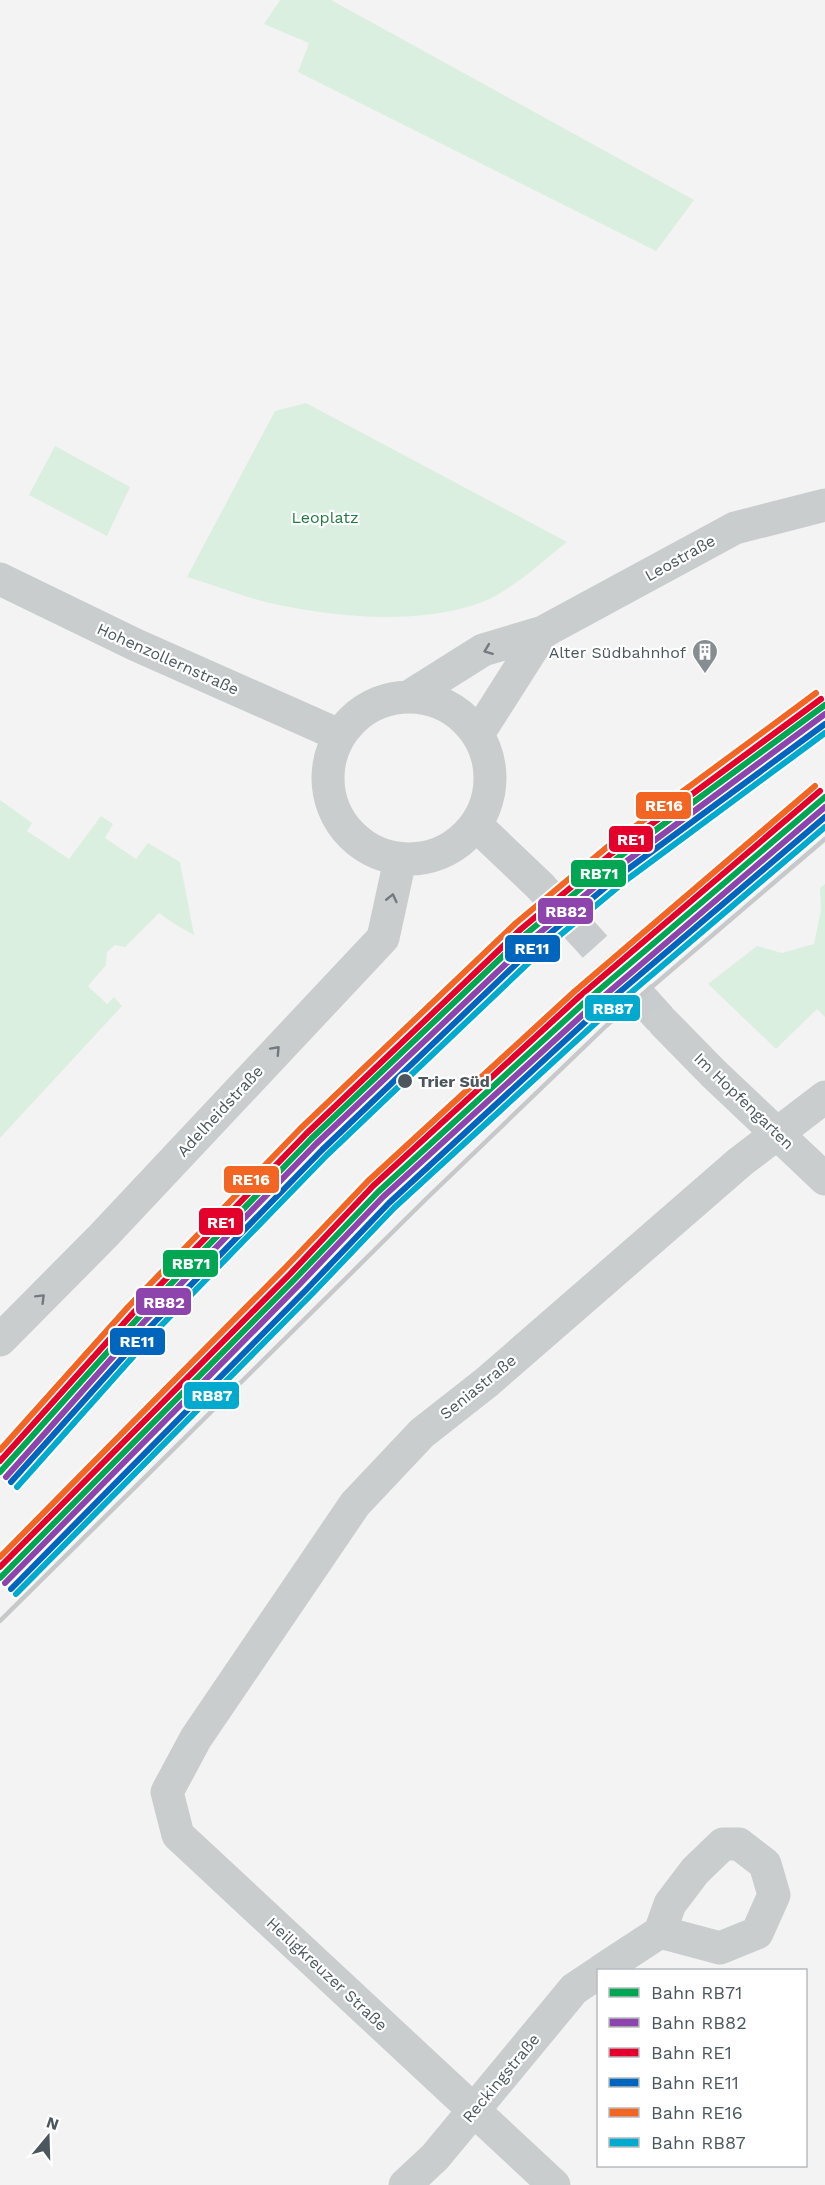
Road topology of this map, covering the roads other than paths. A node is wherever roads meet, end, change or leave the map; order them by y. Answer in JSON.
{"nodes":[{"id":1,"x":825,"y":505,"type":"edge"},
{"id":2,"x":0,"y":579,"type":"edge"},
{"id":3,"x":543,"y":632,"type":"junction"},
{"id":4,"x":410,"y":696,"type":"junction"},
{"id":5,"x":478,"y":734,"type":"junction"},
{"id":6,"x":339,"y":735,"type":"junction"},
{"id":7,"x":476,"y":825,"type":"junction"},
{"id":8,"x":400,"y":860,"type":"junction"},
{"id":9,"x":540,"y":886,"type":"tunnel mouth"},
{"id":10,"x":664,"y":1023,"type":"tunnel mouth"},
{"id":11,"x":825,"y":1097,"type":"edge"},
{"id":12,"x":778,"y":1132,"type":"junction"},
{"id":13,"x":825,"y":1179,"type":"edge"},
{"id":14,"x":0,"y":1340,"type":"edge"},
{"id":15,"x":196,"y":1738,"type":"joint"},
{"id":16,"x":660,"y":1932,"type":"dead end"},
{"id":17,"x":604,"y":1969,"type":"edge"},
{"id":18,"x":597,"y":1974,"type":"edge"},
{"id":19,"x":474,"y":2110,"type":"junction"},
{"id":20,"x":405,"y":2185,"type":"edge"},
{"id":21,"x":554,"y":2185,"type":"edge"}],
"edges":[{"from":1,"to":3,"type":"street","name":"Leostraße"},
{"from":2,"to":6,"type":"street","name":"Hohenzollernstraße"},
{"from":3,"to":4,"type":"street","name":"Leostraße","one_way":true},
{"from":3,"to":5,"type":"street","name":"Leostraße"},
{"from":4,"to":5,"type":"street"},
{"from":4,"to":6,"type":"street"},
{"from":5,"to":7,"type":"street"},
{"from":6,"to":8,"type":"street"},
{"from":7,"to":8,"type":"street"},
{"from":7,"to":9,"type":"street"},
{"from":14,"to":8,"type":"street","name":"Adelheidstraße","one_way":true},
{"from":10,"to":12,"type":"street","name":"Im Hopfengarten"},
{"from":11,"to":12,"type":"street","name":"Seniastraße"},
{"from":12,"to":13,"type":"street","name":"Im Hopfengarten"},
{"from":12,"to":15,"type":"street","name":"Seniastraße"},
{"from":15,"to":19,"type":"street","name":"Heiligkreuzer Straße"},
{"from":16,"to":17,"type":"street","name":"Reckingstraße"},
{"from":18,"to":19,"type":"street","name":"Reckingstraße"},
{"from":19,"to":20,"type":"street","name":"Reckingstraße"},
{"from":19,"to":21,"type":"street","name":"Heiligkreuzer Straße"}]}
